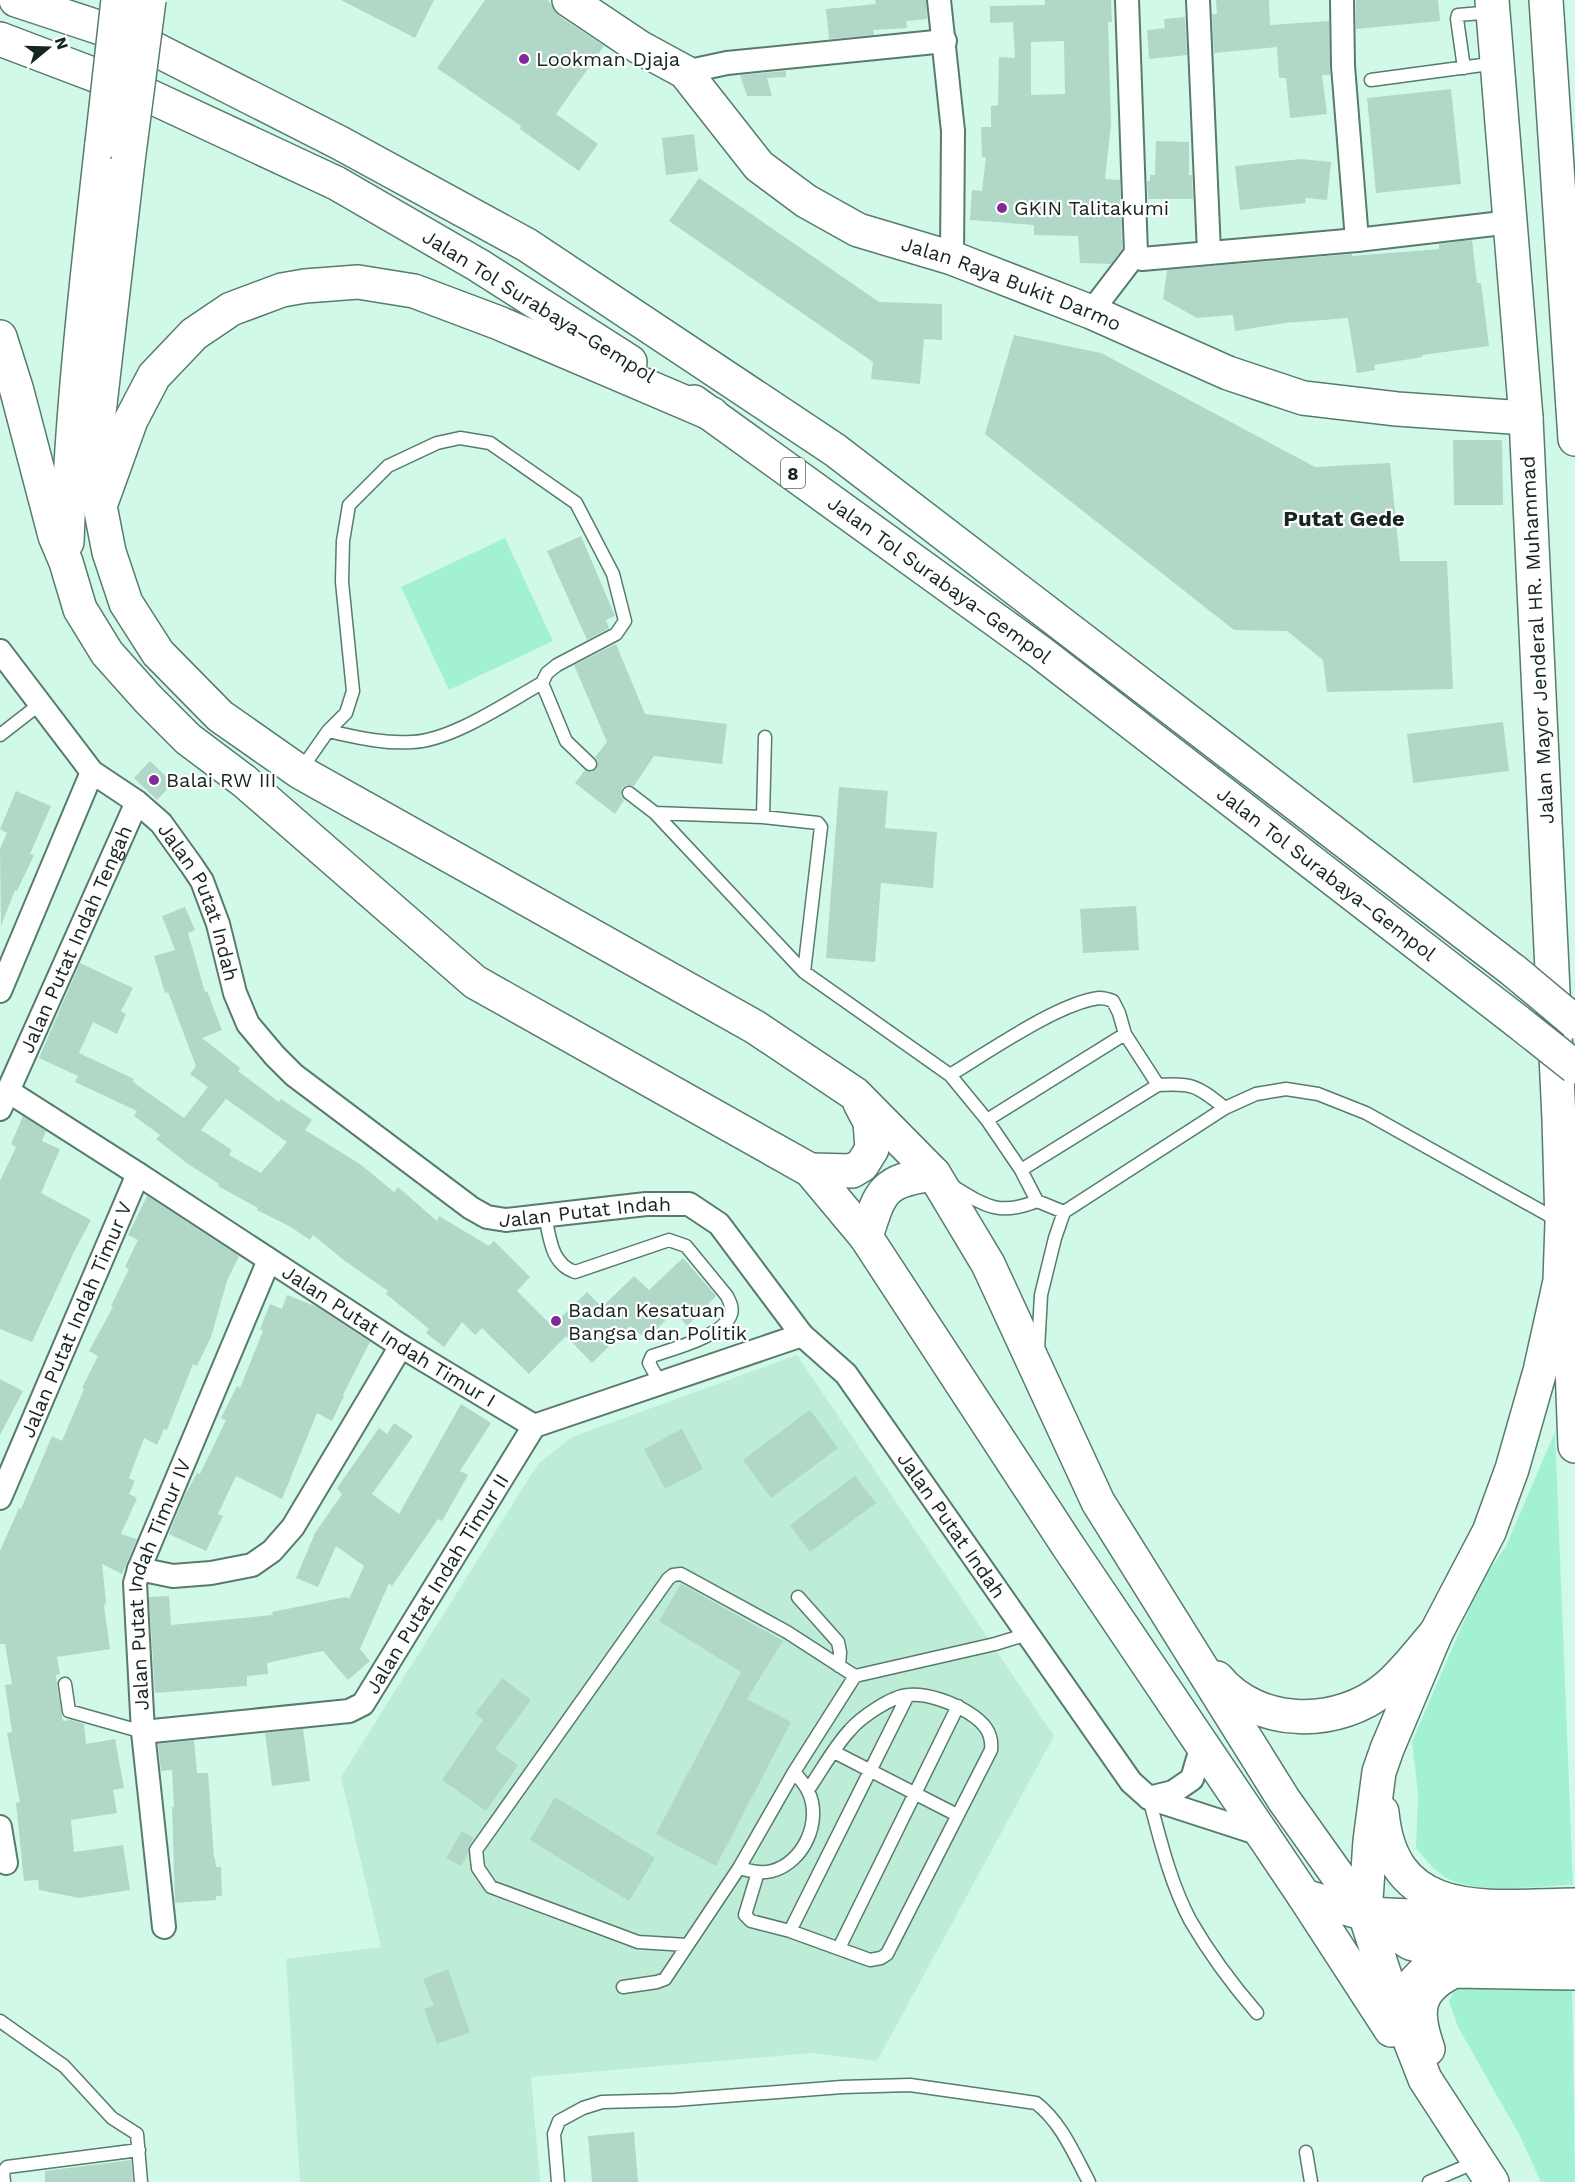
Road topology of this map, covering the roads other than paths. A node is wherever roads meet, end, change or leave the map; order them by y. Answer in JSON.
{"nodes":[{"id":1,"x":16,"y":0,"type":"edge"},
{"id":2,"x":57,"y":0,"type":"edge"},
{"id":3,"x":118,"y":0,"type":"edge"},
{"id":4,"x":149,"y":0,"type":"edge"},
{"id":5,"x":569,"y":0,"type":"edge"},
{"id":6,"x":939,"y":0,"type":"edge"},
{"id":7,"x":1128,"y":0,"type":"edge"},
{"id":8,"x":1198,"y":0,"type":"edge"},
{"id":9,"x":1342,"y":0,"type":"edge"},
{"id":10,"x":1546,"y":0,"type":"edge"},
{"id":11,"x":1493,"y":6,"type":"edge"},
{"id":12,"x":0,"y":39,"type":"edge"},
{"id":13,"x":137,"y":40,"type":"junction"},
{"id":14,"x":945,"y":41,"type":"junction"},
{"id":15,"x":1497,"y":63,"type":"junction"},
{"id":16,"x":1464,"y":68,"type":"junction"},
{"id":17,"x":685,"y":72,"type":"junction"},
{"id":18,"x":1371,"y":80,"type":"dead end"},
{"id":19,"x":115,"y":152,"type":"junction"},
{"id":20,"x":1567,"y":187,"type":"edge"},
{"id":21,"x":1511,"y":222,"type":"junction"},
{"id":22,"x":1357,"y":240,"type":"junction"},
{"id":23,"x":1209,"y":252,"type":"junction"},
{"id":24,"x":1136,"y":253,"type":"junction"},
{"id":25,"x":952,"y":258,"type":"junction"},
{"id":26,"x":1092,"y":312,"type":"junction"},
{"id":27,"x":1571,"y":329,"type":"edge"},
{"id":28,"x":0,"y":337,"type":"edge"},
{"id":29,"x":712,"y":414,"type":"junction"},
{"id":30,"x":1527,"y":418,"type":"junction"},
{"id":31,"x":1575,"y":439,"type":"edge"},
{"id":32,"x":100,"y":506,"type":"junction"},
{"id":33,"x":66,"y":562,"type":"junction"},
{"id":34,"x":0,"y":651,"type":"edge"},
{"id":35,"x":543,"y":683,"type":"junction"},
{"id":36,"x":40,"y":704,"type":"junction"},
{"id":37,"x":328,"y":731,"type":"junction"},
{"id":38,"x":0,"y":735,"type":"edge"},
{"id":39,"x":765,"y":737,"type":"dead end"},
{"id":40,"x":590,"y":764,"type":"dead end"},
{"id":41,"x":92,"y":772,"type":"junction"},
{"id":42,"x":300,"y":772,"type":"junction"},
{"id":43,"x":629,"y":793,"type":"dead end"},
{"id":44,"x":137,"y":802,"type":"junction"},
{"id":45,"x":655,"y":813,"type":"junction"},
{"id":46,"x":763,"y":816,"type":"junction"},
{"id":47,"x":804,"y":972,"type":"junction"},
{"id":48,"x":0,"y":991,"type":"edge"},
{"id":49,"x":1575,"y":1022,"type":"edge"},
{"id":50,"x":1125,"y":1034,"type":"junction"},
{"id":51,"x":1575,"y":1066,"type":"edge"},
{"id":52,"x":950,"y":1075,"type":"junction"},
{"id":53,"x":1158,"y":1085,"type":"junction"},
{"id":54,"x":855,"y":1094,"type":"junction"},
{"id":55,"x":4,"y":1100,"type":"edge"},
{"id":56,"x":1225,"y":1108,"type":"junction"},
{"id":57,"x":987,"y":1120,"type":"junction"},
{"id":58,"x":810,"y":1170,"type":"junction"},
{"id":59,"x":1021,"y":1170,"type":"junction"},
{"id":60,"x":138,"y":1174,"type":"junction"},
{"id":61,"x":934,"y":1175,"type":"junction"},
{"id":62,"x":1036,"y":1201,"type":"junction"},
{"id":63,"x":1064,"y":1212,"type":"junction"},
{"id":64,"x":546,"y":1216,"type":"junction"},
{"id":65,"x":1562,"y":1223,"type":"junction"},
{"id":66,"x":866,"y":1237,"type":"junction"},
{"id":67,"x":269,"y":1260,"type":"junction"},
{"id":68,"x":1560,"y":1281,"type":"junction"},
{"id":69,"x":802,"y":1335,"type":"junction"},
{"id":70,"x":401,"y":1346,"type":"junction"},
{"id":71,"x":1036,"y":1369,"type":"junction"},
{"id":72,"x":660,"y":1383,"type":"junction"},
{"id":73,"x":534,"y":1426,"type":"junction"},
{"id":74,"x":1575,"y":1446,"type":"edge"},
{"id":75,"x":0,"y":1498,"type":"edge"},
{"id":76,"x":139,"y":1569,"type":"junction"},
{"id":77,"x":798,"y":1597,"type":"dead end"},
{"id":78,"x":1436,"y":1633,"type":"junction"},
{"id":79,"x":1028,"y":1634,"type":"junction"},
{"id":80,"x":1181,"y":1635,"type":"junction"},
{"id":81,"x":839,"y":1666,"type":"junction"},
{"id":82,"x":855,"y":1676,"type":"junction"},
{"id":83,"x":65,"y":1684,"type":"dead end"},
{"id":84,"x":908,"y":1695,"type":"junction"},
{"id":85,"x":958,"y":1706,"type":"junction"},
{"id":86,"x":143,"y":1732,"type":"junction"},
{"id":87,"x":1202,"y":1745,"type":"junction"},
{"id":88,"x":1387,"y":1749,"type":"junction"},
{"id":89,"x":834,"y":1752,"type":"junction"},
{"id":90,"x":870,"y":1771,"type":"junction"},
{"id":91,"x":794,"y":1772,"type":"junction"},
{"id":92,"x":808,"y":1790,"type":"junction"},
{"id":93,"x":915,"y":1794,"type":"junction"},
{"id":94,"x":1149,"y":1798,"type":"junction"},
{"id":95,"x":957,"y":1815,"type":"junction"},
{"id":96,"x":0,"y":1827,"type":"edge"},
{"id":97,"x":1263,"y":1835,"type":"junction"},
{"id":98,"x":6,"y":1863,"type":"dead end"},
{"id":99,"x":739,"y":1868,"type":"junction"},
{"id":100,"x":758,"y":1872,"type":"junction"},
{"id":101,"x":1304,"y":1896,"type":"junction"},
{"id":102,"x":1575,"y":1905,"type":"edge"},
{"id":103,"x":1365,"y":1914,"type":"junction"},
{"id":104,"x":1575,"y":1927,"type":"edge"},
{"id":105,"x":164,"y":1928,"type":"dead end"},
{"id":106,"x":790,"y":1931,"type":"junction"},
{"id":107,"x":687,"y":1945,"type":"junction"},
{"id":108,"x":839,"y":1948,"type":"junction"},
{"id":109,"x":1451,"y":1950,"type":"junction"},
{"id":110,"x":1575,"y":1950,"type":"edge"},
{"id":111,"x":1575,"y":1973,"type":"edge"},
{"id":112,"x":623,"y":1987,"type":"dead end"},
{"id":113,"x":1395,"y":2005,"type":"junction"},
{"id":114,"x":1257,"y":2013,"type":"dead end"},
{"id":115,"x":0,"y":2021,"type":"edge"},
{"id":116,"x":1425,"y":2079,"type":"junction"},
{"id":117,"x":139,"y":2150,"type":"junction"},
{"id":118,"x":1306,"y":2152,"type":"dead end"},
{"id":119,"x":1478,"y":2159,"type":"edge"},
{"id":120,"x":4,"y":2182,"type":"edge"},
{"id":121,"x":141,"y":2182,"type":"edge"},
{"id":122,"x":558,"y":2182,"type":"edge"},
{"id":123,"x":1089,"y":2182,"type":"edge"},
{"id":124,"x":1311,"y":2182,"type":"edge"},
{"id":125,"x":1429,"y":2182,"type":"edge"}],
"edges":[{"from":1,"to":13,"type":"main road","name":"Jalan Tol Surabaya–Gempol","number":"8"},
{"from":2,"to":13,"type":"main road"},
{"from":3,"to":19,"type":"main road","bridge":true},
{"from":4,"to":19,"type":"main road","bridge":true},
{"from":5,"to":17,"type":"main road","name":"Jalan Raya Bukit Darmo"},
{"from":6,"to":14,"type":"street"},
{"from":7,"to":24,"type":"street"},
{"from":8,"to":23,"type":"street"},
{"from":9,"to":22,"type":"street"},
{"from":10,"to":20,"type":"main road"},
{"from":11,"to":15,"type":"main road","name":"Jalan Mayor Jenderal HR. Muhammad"},
{"from":11,"to":16,"type":"lane"},
{"from":12,"to":29,"type":"main road","name":"Jalan Tol Surabaya–Gempol","number":"8"},
{"from":13,"to":49,"type":"main road","name":"Jalan Tol Surabaya–Gempol","number":"8","bridge":true},
{"from":14,"to":17,"type":"street"},
{"from":14,"to":25,"type":"street"},
{"from":15,"to":16,"type":"lane"},
{"from":15,"to":21,"type":"main road","name":"Jalan Mayor Jenderal HR. Muhammad"},
{"from":16,"to":18,"type":"lane"},
{"from":17,"to":25,"type":"main road","name":"Jalan Raya Bukit Darmo"},
{"from":19,"to":32,"type":"main road"},
{"from":19,"to":33,"type":"main road"},
{"from":20,"to":27,"type":"main road"},
{"from":21,"to":22,"type":"street"},
{"from":21,"to":30,"type":"main road","name":"Jalan Mayor Jenderal HR. Muhammad"},
{"from":22,"to":23,"type":"street"},
{"from":23,"to":24,"type":"street"},
{"from":24,"to":26,"type":"street"},
{"from":25,"to":26,"type":"main road","name":"Jalan Raya Bukit Darmo"},
{"from":26,"to":30,"type":"main road","name":"Jalan Raya Bukit Darmo"},
{"from":27,"to":31,"type":"main road"},
{"from":28,"to":33,"type":"main road"},
{"from":29,"to":32,"type":"main road"},
{"from":29,"to":51,"type":"main road","name":"Jalan Tol Surabaya–Gempol","number":"8","bridge":true},
{"from":30,"to":65,"type":"main road","name":"Jalan Mayor Jenderal HR. Muhammad"},
{"from":32,"to":42,"type":"main road"},
{"from":33,"to":58,"type":"main road"},
{"from":34,"to":36,"type":"street","name":"Jalan Putat Indah"},
{"from":35,"to":37,"type":"lane"},
{"from":35,"to":37,"type":"lane"},
{"from":35,"to":40,"type":"lane"},
{"from":36,"to":38,"type":"lane"},
{"from":36,"to":41,"type":"street","name":"Jalan Putat Indah"},
{"from":37,"to":42,"type":"lane"},
{"from":39,"to":46,"type":"lane"},
{"from":41,"to":44,"type":"street","name":"Jalan Putat Indah"},
{"from":41,"to":48,"type":"street"},
{"from":42,"to":54,"type":"main road"},
{"from":43,"to":45,"type":"lane"},
{"from":44,"to":55,"type":"street","name":"Jalan Putat Indah Tengah"},
{"from":44,"to":64,"type":"street","name":"Jalan Putat Indah"},
{"from":45,"to":46,"type":"lane"},
{"from":45,"to":47,"type":"lane"},
{"from":46,"to":47,"type":"lane"},
{"from":47,"to":52,"type":"lane"},
{"from":50,"to":52,"type":"lane"},
{"from":50,"to":53,"type":"lane"},
{"from":50,"to":57,"type":"lane"},
{"from":52,"to":57,"type":"lane"},
{"from":53,"to":56,"type":"lane"},
{"from":53,"to":59,"type":"lane"},
{"from":54,"to":58,"type":"main road"},
{"from":54,"to":61,"type":"main road"},
{"from":55,"to":60,"type":"street","name":"Jalan Putat Indah Timur I"},
{"from":56,"to":63,"type":"lane"},
{"from":56,"to":65,"type":"lane"},
{"from":57,"to":59,"type":"lane"},
{"from":58,"to":66,"type":"main road"},
{"from":59,"to":62,"type":"lane"},
{"from":60,"to":67,"type":"street","name":"Jalan Putat Indah Timur I"},
{"from":60,"to":75,"type":"street","name":"Jalan Putat Indah Timur V"},
{"from":61,"to":62,"type":"lane"},
{"from":61,"to":66,"type":"main road"},
{"from":61,"to":71,"type":"main road"},
{"from":62,"to":63,"type":"lane"},
{"from":63,"to":71,"type":"lane"},
{"from":64,"to":69,"type":"street","name":"Jalan Putat Indah"},
{"from":64,"to":72,"type":"lane"},
{"from":65,"to":68,"type":"main road","name":"Jalan Mayor Jenderal HR. Muhammad"},
{"from":66,"to":87,"type":"main road"},
{"from":67,"to":70,"type":"street","name":"Jalan Putat Indah Timur I"},
{"from":67,"to":76,"type":"street","name":"Jalan Putat Indah Timur IV"},
{"from":68,"to":74,"type":"main road"},
{"from":68,"to":78,"type":"main road"},
{"from":69,"to":72,"type":"street"},
{"from":69,"to":79,"type":"street","name":"Jalan Putat Indah"},
{"from":70,"to":73,"type":"street","name":"Jalan Putat Indah Timur I"},
{"from":70,"to":76,"type":"street"},
{"from":71,"to":80,"type":"main road"},
{"from":72,"to":73,"type":"street"},
{"from":73,"to":86,"type":"street","name":"Jalan Putat Indah Timur II"},
{"from":76,"to":86,"type":"street","name":"Jalan Putat Indah Timur IV"},
{"from":77,"to":81,"type":"lane"},
{"from":78,"to":80,"type":"main road"},
{"from":78,"to":88,"type":"main road"},
{"from":79,"to":82,"type":"lane"},
{"from":79,"to":94,"type":"street","name":"Jalan Putat Indah"},
{"from":80,"to":103,"type":"main road"},
{"from":81,"to":82,"type":"lane"},
{"from":81,"to":107,"type":"lane"},
{"from":82,"to":91,"type":"lane"},
{"from":83,"to":86,"type":"lane"},
{"from":84,"to":85,"type":"lane"},
{"from":84,"to":89,"type":"lane"},
{"from":84,"to":90,"type":"lane"},
{"from":85,"to":93,"type":"lane"},
{"from":85,"to":95,"type":"lane"},
{"from":86,"to":105,"type":"street","name":"Jalan Putat Indah Timur IV"},
{"from":87,"to":94,"type":"street"},
{"from":87,"to":97,"type":"main road"},
{"from":88,"to":102,"type":"main road"},
{"from":88,"to":103,"type":"main road"},
{"from":89,"to":90,"type":"lane"},
{"from":89,"to":92,"type":"lane"},
{"from":90,"to":93,"type":"lane"},
{"from":90,"to":106,"type":"lane"},
{"from":91,"to":92,"type":"lane"},
{"from":91,"to":99,"type":"lane"},
{"from":92,"to":100,"type":"lane"},
{"from":93,"to":95,"type":"lane"},
{"from":93,"to":108,"type":"lane"},
{"from":94,"to":97,"type":"street","name":"Jalan Putat Indah"},
{"from":94,"to":114,"type":"lane"},
{"from":95,"to":108,"type":"lane"},
{"from":96,"to":98,"type":"street"},
{"from":97,"to":101,"type":"main road"},
{"from":99,"to":100,"type":"lane"},
{"from":99,"to":107,"type":"lane"},
{"from":100,"to":106,"type":"lane"},
{"from":101,"to":103,"type":"main road"},
{"from":101,"to":116,"type":"main road"},
{"from":103,"to":104,"type":"main road"},
{"from":103,"to":109,"type":"main road"},
{"from":103,"to":113,"type":"main road"},
{"from":106,"to":108,"type":"lane"},
{"from":107,"to":112,"type":"lane"},
{"from":109,"to":110,"type":"main road"},
{"from":109,"to":113,"type":"main road"},
{"from":111,"to":119,"type":"main road"},
{"from":113,"to":116,"type":"main road"},
{"from":115,"to":117,"type":"lane"},
{"from":116,"to":119,"type":"main road"},
{"from":117,"to":120,"type":"lane"},
{"from":117,"to":121,"type":"lane"},
{"from":118,"to":124,"type":"lane"},
{"from":119,"to":125,"type":"lane"},
{"from":122,"to":123,"type":"lane"}]}
